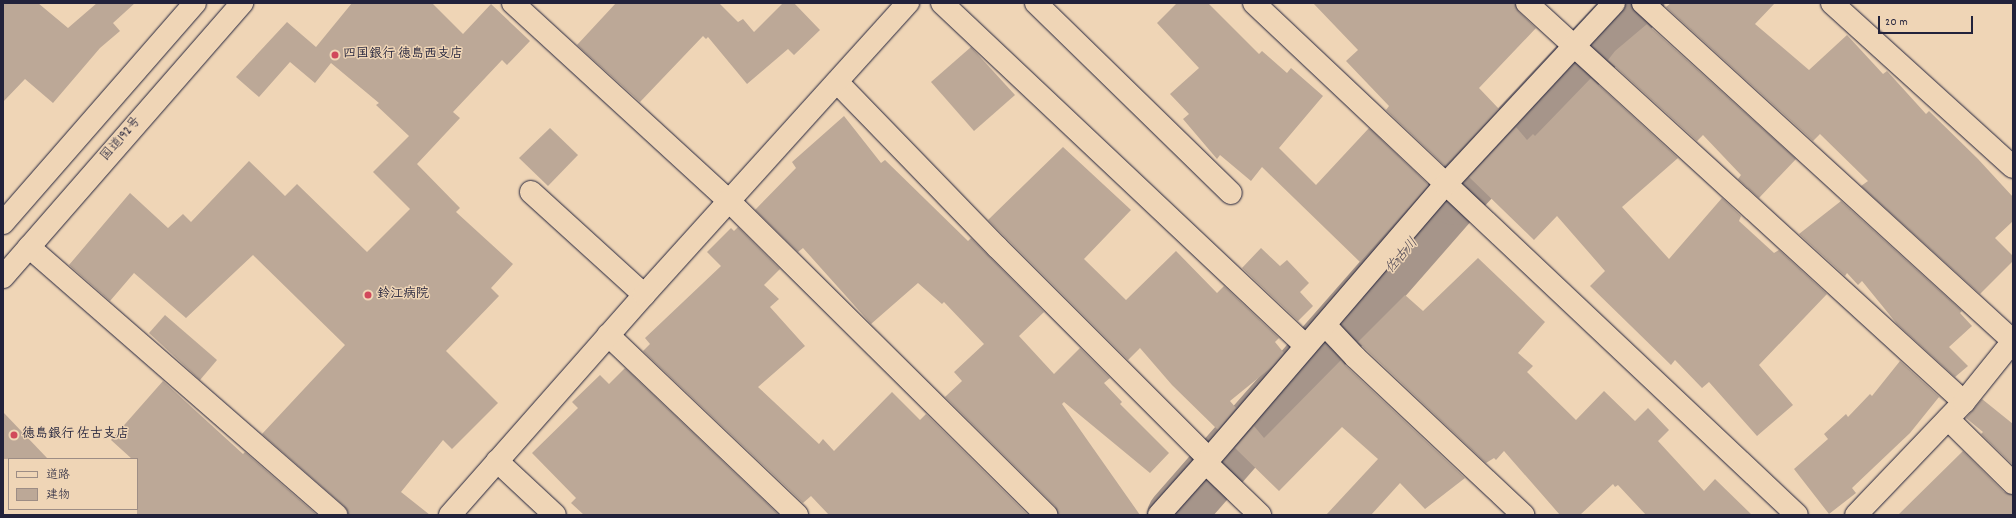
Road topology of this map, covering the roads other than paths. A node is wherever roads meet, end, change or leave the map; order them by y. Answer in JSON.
{"nodes":[{"id":1,"x":195,"y":3,"type":"edge"},
{"id":2,"x":242,"y":3,"type":"edge"},
{"id":3,"x":513,"y":3,"type":"edge"},
{"id":4,"x":908,"y":3,"type":"edge"},
{"id":5,"x":942,"y":3,"type":"edge"},
{"id":6,"x":1036,"y":3,"type":"edge"},
{"id":7,"x":1254,"y":3,"type":"edge"},
{"id":8,"x":1527,"y":3,"type":"edge"},
{"id":9,"x":1614,"y":3,"type":"edge"},
{"id":10,"x":1832,"y":3,"type":"edge"},
{"id":11,"x":1644,"y":4,"type":"edge"},
{"id":12,"x":1581,"y":52,"type":"junction"},
{"id":13,"x":837,"y":82,"type":"junction"},
{"id":14,"x":2013,"y":167,"type":"edge"},
{"id":15,"x":1452,"y":191,"type":"junction"},
{"id":16,"x":531,"y":192,"type":"dead end"},
{"id":17,"x":1231,"y":193,"type":"dead end"},
{"id":18,"x":728,"y":200,"type":"junction"},
{"id":19,"x":3,"y":223,"type":"edge"},
{"id":20,"x":29,"y":247,"type":"junction"},
{"id":21,"x":3,"y":277,"type":"edge"},
{"id":22,"x":644,"y":295,"type":"junction"},
{"id":23,"x":1332,"y":332,"type":"junction"},
{"id":24,"x":608,"y":335,"type":"junction"},
{"id":25,"x":2013,"y":341,"type":"edge"},
{"id":26,"x":1306,"y":346,"type":"junction"},
{"id":27,"x":1964,"y":402,"type":"junction"},
{"id":28,"x":1948,"y":419,"type":"junction"},
{"id":29,"x":497,"y":461,"type":"junction"},
{"id":30,"x":1211,"y":467,"type":"junction"},
{"id":31,"x":2013,"y":483,"type":"edge"},
{"id":32,"x":336,"y":515,"type":"edge"},
{"id":33,"x":450,"y":515,"type":"edge"},
{"id":34,"x":555,"y":515,"type":"edge"},
{"id":35,"x":797,"y":515,"type":"edge"},
{"id":36,"x":1046,"y":515,"type":"edge"},
{"id":37,"x":1159,"y":515,"type":"edge"},
{"id":38,"x":1260,"y":515,"type":"edge"},
{"id":39,"x":1523,"y":515,"type":"edge"},
{"id":40,"x":1797,"y":515,"type":"edge"},
{"id":41,"x":1856,"y":515,"type":"edge"}],
"edges":[{"from":1,"to":19,"type":"main road"},
{"from":2,"to":20,"type":"main road","name":"国道192号"},
{"from":3,"to":18,"type":"main road"},
{"from":4,"to":13,"type":"main road"},
{"from":5,"to":26,"type":"main road"},
{"from":6,"to":17,"type":"main road"},
{"from":7,"to":15,"type":"main road"},
{"from":8,"to":12,"type":"main road"},
{"from":9,"to":12,"type":"main road"},
{"from":10,"to":14,"type":"main road"},
{"from":11,"to":25,"type":"main road"},
{"from":12,"to":15,"type":"main road"},
{"from":12,"to":27,"type":"main road"},
{"from":13,"to":18,"type":"main road"},
{"from":13,"to":30,"type":"main road"},
{"from":15,"to":23,"type":"main road"},
{"from":15,"to":40,"type":"main road"},
{"from":16,"to":22,"type":"main road"},
{"from":18,"to":22,"type":"main road"},
{"from":18,"to":36,"type":"main road"},
{"from":20,"to":21,"type":"main road","name":"国道192号"},
{"from":20,"to":32,"type":"main road"},
{"from":22,"to":24,"type":"main road"},
{"from":23,"to":26,"type":"main road"},
{"from":23,"to":39,"type":"main road"},
{"from":24,"to":29,"type":"main road"},
{"from":24,"to":35,"type":"main road"},
{"from":25,"to":27,"type":"main road"},
{"from":26,"to":30,"type":"main road"},
{"from":27,"to":28,"type":"main road"},
{"from":28,"to":31,"type":"main road"},
{"from":28,"to":41,"type":"main road"},
{"from":29,"to":33,"type":"main road"},
{"from":29,"to":34,"type":"main road"},
{"from":30,"to":37,"type":"main road"},
{"from":30,"to":38,"type":"main road"}]}
